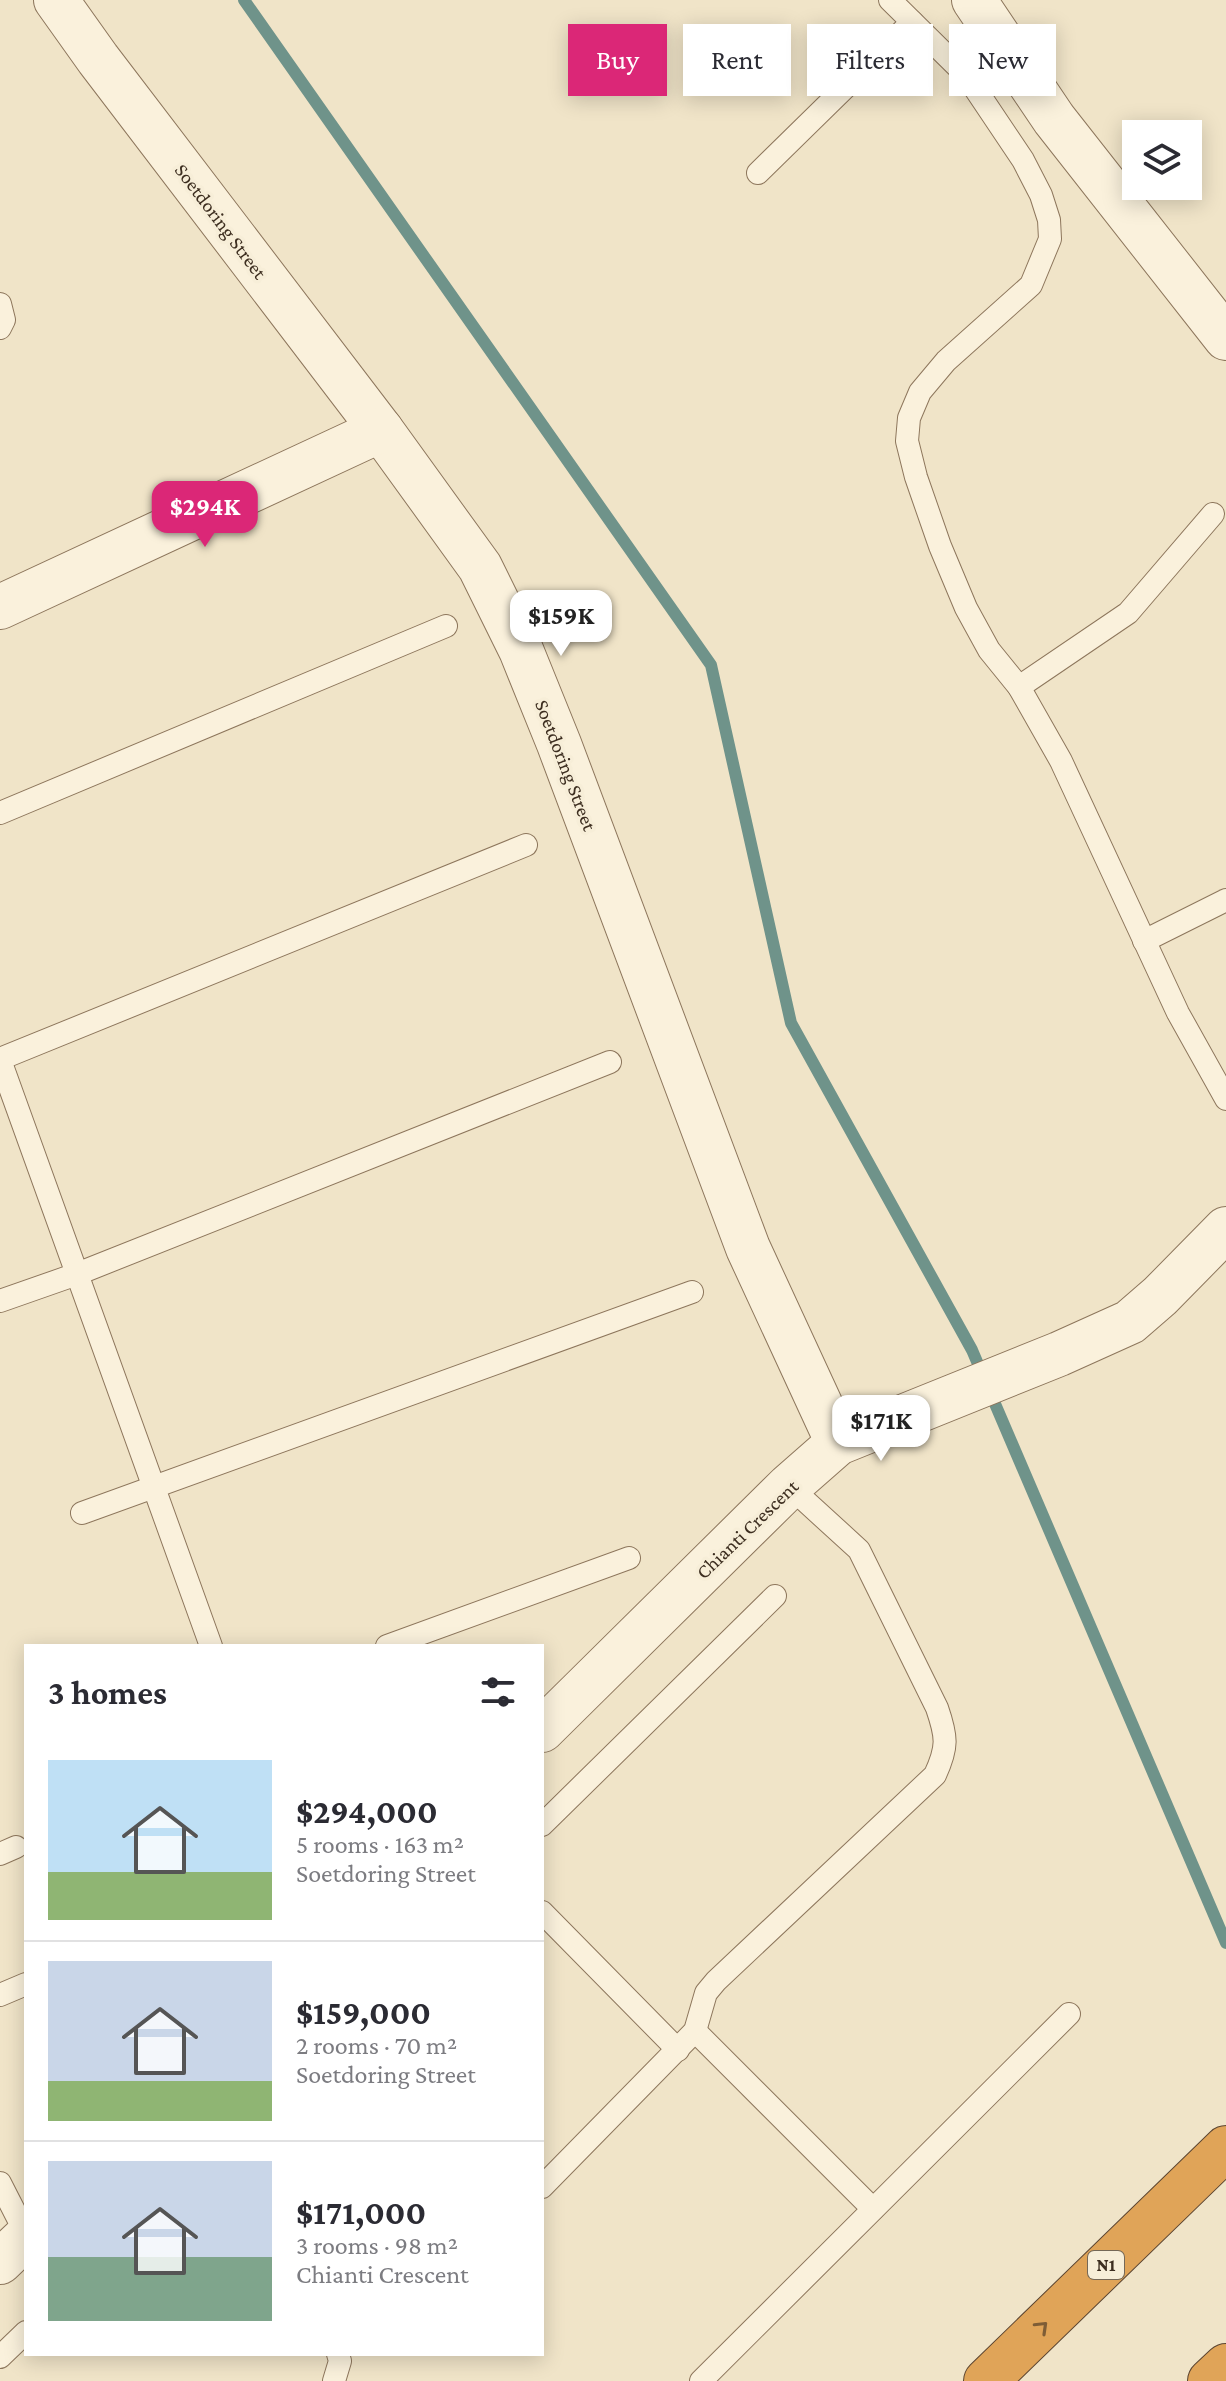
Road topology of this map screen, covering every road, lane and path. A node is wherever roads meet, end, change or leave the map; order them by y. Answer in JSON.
{"nodes":[{"id":1,"x":56,"y":0,"type":"edge"},
{"id":2,"x":890,"y":0,"type":"edge"},
{"id":3,"x":974,"y":0,"type":"edge"},
{"id":4,"x":912,"y":22,"type":"junction"},
{"id":5,"x":758,"y":173,"type":"dead end"},
{"id":6,"x":0,"y":304,"type":"edge"},
{"id":7,"x":0,"y":328,"type":"edge"},
{"id":8,"x":1226,"y":338,"type":"edge"},
{"id":9,"x":381,"y":430,"type":"junction"},
{"id":10,"x":1213,"y":514,"type":"dead end"},
{"id":11,"x":0,"y":607,"type":"edge"},
{"id":12,"x":446,"y":626,"type":"dead end"},
{"id":13,"x":1019,"y":687,"type":"junction"},
{"id":14,"x":0,"y":813,"type":"edge"},
{"id":15,"x":526,"y":845,"type":"dead end"},
{"id":16,"x":1226,"y":900,"type":"edge"},
{"id":17,"x":1144,"y":941,"type":"junction"},
{"id":18,"x":0,"y":1060,"type":"edge"},
{"id":19,"x":610,"y":1062,"type":"dead end"},
{"id":20,"x":1226,"y":1099,"type":"edge"},
{"id":21,"x":1226,"y":1229,"type":"edge"},
{"id":22,"x":77,"y":1274,"type":"junction"},
{"id":23,"x":692,"y":1292,"type":"dead end"},
{"id":24,"x":0,"y":1301,"type":"edge"},
{"id":25,"x":838,"y":1443,"type":"junction"},
{"id":26,"x":789,"y":1486,"type":"junction"},
{"id":27,"x":154,"y":1487,"type":"junction"},
{"id":28,"x":82,"y":1513,"type":"dead end"},
{"id":29,"x":629,"y":1558,"type":"dead end"},
{"id":30,"x":775,"y":1596,"type":"dead end"},
{"id":31,"x":210,"y":1644,"type":"edge"},
{"id":32,"x":392,"y":1644,"type":"edge"},
{"id":33,"x":544,"y":1728,"type":"edge"},
{"id":34,"x":544,"y":1823,"type":"edge"},
{"id":35,"x":544,"y":1914,"type":"edge"},
{"id":36,"x":24,"y":1985,"type":"edge"},
{"id":37,"x":0,"y":1995,"type":"edge"},
{"id":38,"x":1069,"y":2014,"type":"dead end"},
{"id":39,"x":695,"y":2031,"type":"junction"},
{"id":40,"x":678,"y":2050,"type":"junction"},
{"id":41,"x":1226,"y":2148,"type":"edge"},
{"id":42,"x":0,"y":2183,"type":"edge"},
{"id":43,"x":544,"y":2185,"type":"edge"},
{"id":44,"x":873,"y":2209,"type":"junction"},
{"id":45,"x":24,"y":2232,"type":"edge"},
{"id":46,"x":24,"y":2238,"type":"edge"},
{"id":47,"x":0,"y":2262,"type":"edge"},
{"id":48,"x":24,"y":2334,"type":"edge"},
{"id":49,"x":339,"y":2356,"type":"edge"},
{"id":50,"x":0,"y":2357,"type":"edge"},
{"id":51,"x":1226,"y":2366,"type":"edge"},
{"id":52,"x":334,"y":2381,"type":"edge"},
{"id":53,"x":701,"y":2381,"type":"edge"},
{"id":54,"x":986,"y":2381,"type":"edge"},
{"id":55,"x":1210,"y":2381,"type":"edge"}],
"edges":[{"from":1,"to":9,"type":"street","name":"Soetdoring Street"},
{"from":2,"to":4,"type":"lane"},
{"from":3,"to":8,"type":"street"},
{"from":4,"to":5,"type":"lane"},
{"from":4,"to":13,"type":"lane"},
{"from":6,"to":7,"type":"lane"},
{"from":9,"to":11,"type":"street"},
{"from":9,"to":25,"type":"street","name":"Soetdoring Street"},
{"from":10,"to":13,"type":"lane"},
{"from":12,"to":14,"type":"lane"},
{"from":13,"to":17,"type":"lane"},
{"from":15,"to":18,"type":"lane"},
{"from":16,"to":17,"type":"lane"},
{"from":17,"to":20,"type":"lane"},
{"from":18,"to":22,"type":"lane"},
{"from":19,"to":22,"type":"lane"},
{"from":21,"to":25,"type":"street","name":"Chianti Crescent"},
{"from":22,"to":24,"type":"lane"},
{"from":22,"to":27,"type":"lane"},
{"from":23,"to":27,"type":"lane"},
{"from":25,"to":26,"type":"street","name":"Chianti Crescent"},
{"from":26,"to":33,"type":"street","name":"Chianti Crescent"},
{"from":26,"to":39,"type":"lane"},
{"from":27,"to":28,"type":"lane"},
{"from":27,"to":31,"type":"lane"},
{"from":29,"to":32,"type":"lane"},
{"from":30,"to":34,"type":"lane"},
{"from":35,"to":40,"type":"lane"},
{"from":36,"to":37,"type":"lane"},
{"from":38,"to":44,"type":"lane"},
{"from":39,"to":40,"type":"lane"},
{"from":39,"to":44,"type":"lane"},
{"from":40,"to":43,"type":"lane"},
{"from":54,"to":41,"type":"highway","number":"N1","one_way":true},
{"from":42,"to":45,"type":"lane"},
{"from":44,"to":53,"type":"lane"},
{"from":46,"to":47,"type":"street"},
{"from":48,"to":50,"type":"lane"},
{"from":49,"to":52,"type":"lane"},
{"from":51,"to":55,"type":"highway"}]}
